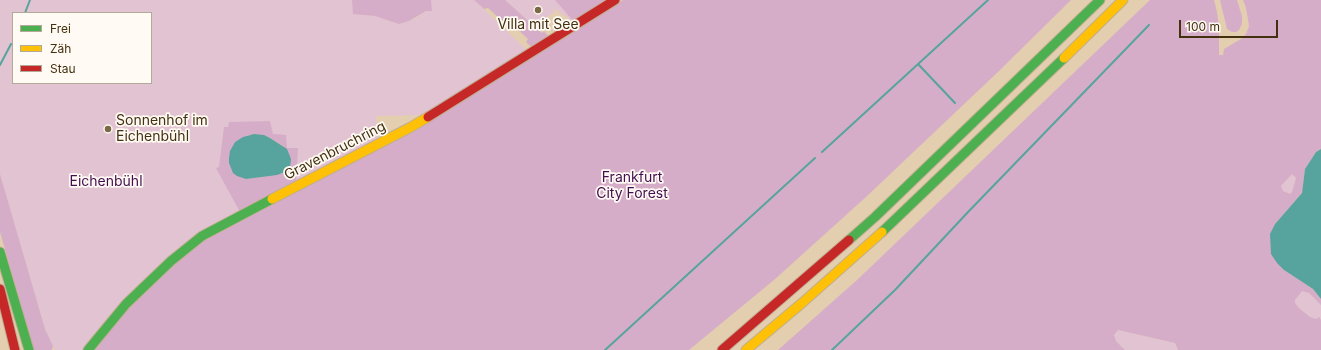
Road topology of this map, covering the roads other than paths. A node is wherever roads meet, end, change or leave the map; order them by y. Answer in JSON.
{"nodes":[{"id":1,"x":614,"y":0,"type":"edge"},
{"id":2,"x":1100,"y":0,"type":"edge"},
{"id":3,"x":1123,"y":0,"type":"edge"},
{"id":4,"x":0,"y":252,"type":"edge"},
{"id":5,"x":0,"y":290,"type":"edge"},
{"id":6,"x":15,"y":350,"type":"edge"},
{"id":7,"x":29,"y":350,"type":"edge"},
{"id":8,"x":88,"y":350,"type":"edge"},
{"id":9,"x":722,"y":350,"type":"edge"},
{"id":10,"x":746,"y":350,"type":"edge"}],
"edges":[{"from":1,"to":8,"type":"main road","name":"Gravenbruchring"},
{"from":2,"to":9,"type":"main road"},
{"from":3,"to":10,"type":"main road"},
{"from":4,"to":7,"type":"main road"},
{"from":5,"to":6,"type":"main road"}]}
